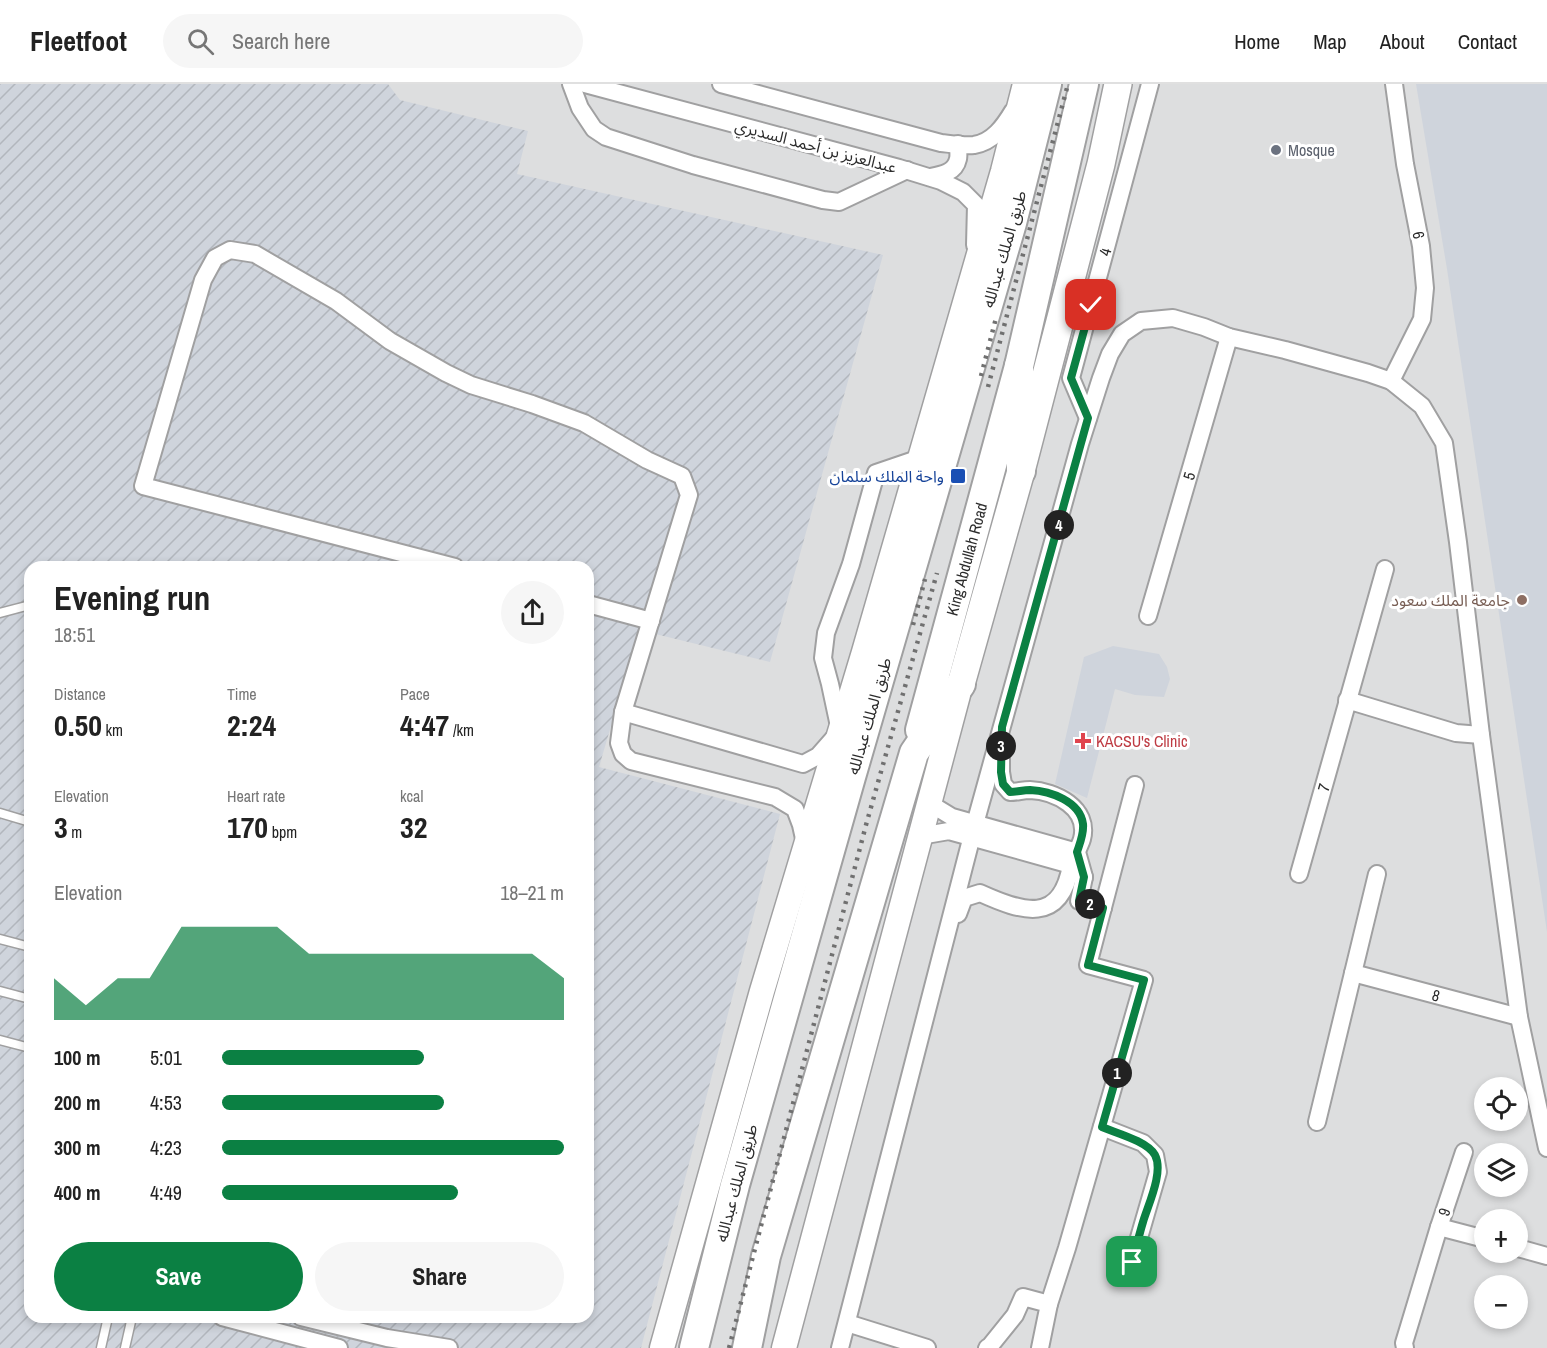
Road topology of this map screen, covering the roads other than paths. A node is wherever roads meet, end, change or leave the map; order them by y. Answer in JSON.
{"nodes":[{"id":1,"x":571,"y":84,"type":"edge"},
{"id":2,"x":585,"y":84,"type":"edge"},
{"id":3,"x":721,"y":84,"type":"edge"},
{"id":4,"x":1084,"y":84,"type":"edge"},
{"id":5,"x":1118,"y":84,"type":"edge"},
{"id":6,"x":1150,"y":84,"type":"edge"},
{"id":7,"x":1394,"y":84,"type":"edge"},
{"id":8,"x":1031,"y":88,"type":"edge"},
{"id":9,"x":776,"y":91,"type":"edge"},
{"id":10,"x":958,"y":144,"type":"junction"},
{"id":11,"x":907,"y":170,"type":"junction"},
{"id":12,"x":930,"y":177,"type":"junction"},
{"id":13,"x":974,"y":272,"type":"junction"},
{"id":14,"x":1228,"y":337,"type":"junction"},
{"id":15,"x":1019,"y":366,"type":"junction"},
{"id":16,"x":1390,"y":381,"type":"junction"},
{"id":17,"x":1088,"y":418,"type":"junction"},
{"id":18,"x":920,"y":458,"type":"junction"},
{"id":19,"x":1021,"y":471,"type":"junction"},
{"id":20,"x":431,"y":561,"type":"edge"},
{"id":21,"x":1384,"y":568,"type":"dead end"},
{"id":22,"x":594,"y":606,"type":"edge"},
{"id":23,"x":24,"y":607,"type":"edge"},
{"id":24,"x":0,"y":613,"type":"edge"},
{"id":25,"x":1148,"y":616,"type":"dead end"},
{"id":26,"x":651,"y":621,"type":"junction"},
{"id":27,"x":961,"y":684,"type":"junction"},
{"id":28,"x":1347,"y":700,"type":"junction"},
{"id":29,"x":623,"y":712,"type":"junction"},
{"id":30,"x":1002,"y":727,"type":"junction"},
{"id":31,"x":840,"y":731,"type":"junction"},
{"id":32,"x":1481,"y":735,"type":"junction"},
{"id":33,"x":914,"y":753,"type":"junction"},
{"id":34,"x":1135,"y":785,"type":"dead end"},
{"id":35,"x":929,"y":803,"type":"junction"},
{"id":36,"x":0,"y":813,"type":"edge"},
{"id":37,"x":24,"y":820,"type":"edge"},
{"id":38,"x":973,"y":831,"type":"junction"},
{"id":39,"x":920,"y":836,"type":"junction"},
{"id":40,"x":806,"y":846,"type":"junction"},
{"id":41,"x":1074,"y":859,"type":"junction"},
{"id":42,"x":1299,"y":874,"type":"dead end"},
{"id":43,"x":1377,"y":874,"type":"dead end"},
{"id":44,"x":1103,"y":908,"type":"junction"},
{"id":45,"x":0,"y":939,"type":"edge"},
{"id":46,"x":24,"y":945,"type":"edge"},
{"id":47,"x":944,"y":945,"type":"junction"},
{"id":48,"x":1353,"y":973,"type":"junction"},
{"id":49,"x":0,"y":991,"type":"edge"},
{"id":50,"x":24,"y":997,"type":"edge"},
{"id":51,"x":1519,"y":1017,"type":"junction"},
{"id":52,"x":0,"y":1040,"type":"edge"},
{"id":53,"x":24,"y":1046,"type":"edge"},
{"id":54,"x":1317,"y":1122,"type":"dead end"},
{"id":55,"x":1102,"y":1127,"type":"junction"},
{"id":56,"x":1547,"y":1148,"type":"edge"},
{"id":57,"x":1464,"y":1152,"type":"dead end"},
{"id":58,"x":1439,"y":1227,"type":"junction"},
{"id":59,"x":1474,"y":1236,"type":"edge"},
{"id":60,"x":1528,"y":1251,"type":"edge"},
{"id":61,"x":1547,"y":1256,"type":"edge"},
{"id":62,"x":1132,"y":1262,"type":"dead end"},
{"id":63,"x":1049,"y":1304,"type":"junction"},
{"id":64,"x":107,"y":1323,"type":"edge"},
{"id":65,"x":130,"y":1323,"type":"edge"},
{"id":66,"x":245,"y":1323,"type":"edge"},
{"id":67,"x":320,"y":1323,"type":"edge"},
{"id":68,"x":847,"y":1323,"type":"junction"},
{"id":69,"x":385,"y":1343,"type":"edge"},
{"id":70,"x":101,"y":1348,"type":"edge"},
{"id":71,"x":124,"y":1348,"type":"edge"},
{"id":72,"x":339,"y":1348,"type":"edge"},
{"id":73,"x":449,"y":1348,"type":"edge"},
{"id":74,"x":662,"y":1348,"type":"edge"},
{"id":75,"x":694,"y":1348,"type":"edge"},
{"id":76,"x":747,"y":1348,"type":"edge"},
{"id":77,"x":784,"y":1348,"type":"edge"},
{"id":78,"x":840,"y":1348,"type":"edge"},
{"id":79,"x":927,"y":1348,"type":"edge"},
{"id":80,"x":987,"y":1348,"type":"edge"},
{"id":81,"x":1040,"y":1348,"type":"edge"},
{"id":82,"x":1405,"y":1348,"type":"edge"}],
"edges":[{"from":1,"to":11,"type":"street"},
{"from":2,"to":11,"type":"street","name":"عبدالعزيز بن أحمد السديري"},
{"from":3,"to":9,"type":"street"},
{"from":4,"to":15,"type":"highway"},
{"from":5,"to":19,"type":"main road"},
{"from":6,"to":17,"type":"street","name":"4"},
{"from":7,"to":16,"type":"street","name":"6"},
{"from":8,"to":10,"type":"street"},
{"from":8,"to":13,"type":"main road"},
{"from":8,"to":75,"type":"highway","name":"طريق الملك عبدالله"},
{"from":9,"to":10,"type":"street"},
{"from":10,"to":12,"type":"street"},
{"from":11,"to":12,"type":"street","name":"عبدالعزيز بن أحمد السديري"},
{"from":12,"to":13,"type":"street","name":"عبدالعزيز بن أحمد السديري"},
{"from":13,"to":18,"type":"main road"},
{"from":14,"to":16,"type":"street"},
{"from":14,"to":17,"type":"street"},
{"from":14,"to":25,"type":"street","name":"5"},
{"from":15,"to":19,"type":"highway"},
{"from":15,"to":33,"type":"highway","name":"King Abdullah Road"},
{"from":16,"to":32,"type":"street"},
{"from":17,"to":30,"type":"street"},
{"from":18,"to":31,"type":"main road"},
{"from":18,"to":31,"type":"street"},
{"from":19,"to":27,"type":"main road"},
{"from":20,"to":26,"type":"street"},
{"from":21,"to":28,"type":"street","name":"7"},
{"from":22,"to":26,"type":"street"},
{"from":23,"to":24,"type":"lane"},
{"from":26,"to":29,"type":"street"},
{"from":27,"to":33,"type":"highway"},
{"from":27,"to":35,"type":"main road"},
{"from":28,"to":32,"type":"street"},
{"from":28,"to":42,"type":"street","name":"7"},
{"from":29,"to":31,"type":"street"},
{"from":29,"to":40,"type":"street"},
{"from":30,"to":38,"type":"street"},
{"from":30,"to":41,"type":"street"},
{"from":31,"to":40,"type":"main road"},
{"from":32,"to":51,"type":"street"},
{"from":33,"to":76,"type":"highway"},
{"from":34,"to":44,"type":"street"},
{"from":35,"to":38,"type":"street"},
{"from":35,"to":39,"type":"main road"},
{"from":36,"to":37,"type":"lane"},
{"from":38,"to":39,"type":"street"},
{"from":38,"to":41,"type":"street"},
{"from":38,"to":47,"type":"street"},
{"from":39,"to":77,"type":"main road"},
{"from":40,"to":74,"type":"main road"},
{"from":41,"to":44,"type":"street"},
{"from":41,"to":47,"type":"street"},
{"from":43,"to":48,"type":"street"},
{"from":44,"to":55,"type":"street"},
{"from":45,"to":46,"type":"lane"},
{"from":47,"to":68,"type":"street"},
{"from":48,"to":51,"type":"street","name":"8"},
{"from":48,"to":54,"type":"street"},
{"from":49,"to":50,"type":"lane"},
{"from":51,"to":56,"type":"street"},
{"from":52,"to":53,"type":"lane"},
{"from":55,"to":62,"type":"street"},
{"from":55,"to":63,"type":"street"},
{"from":57,"to":58,"type":"street","name":"9"},
{"from":58,"to":59,"type":"street","name":"9"},
{"from":58,"to":82,"type":"street"},
{"from":60,"to":61,"type":"street"},
{"from":63,"to":80,"type":"street"},
{"from":63,"to":81,"type":"street"},
{"from":64,"to":70,"type":"lane"},
{"from":65,"to":71,"type":"lane"},
{"from":66,"to":72,"type":"street"},
{"from":67,"to":69,"type":"street"},
{"from":68,"to":78,"type":"street"},
{"from":68,"to":79,"type":"street"},
{"from":69,"to":73,"type":"street"}]}
